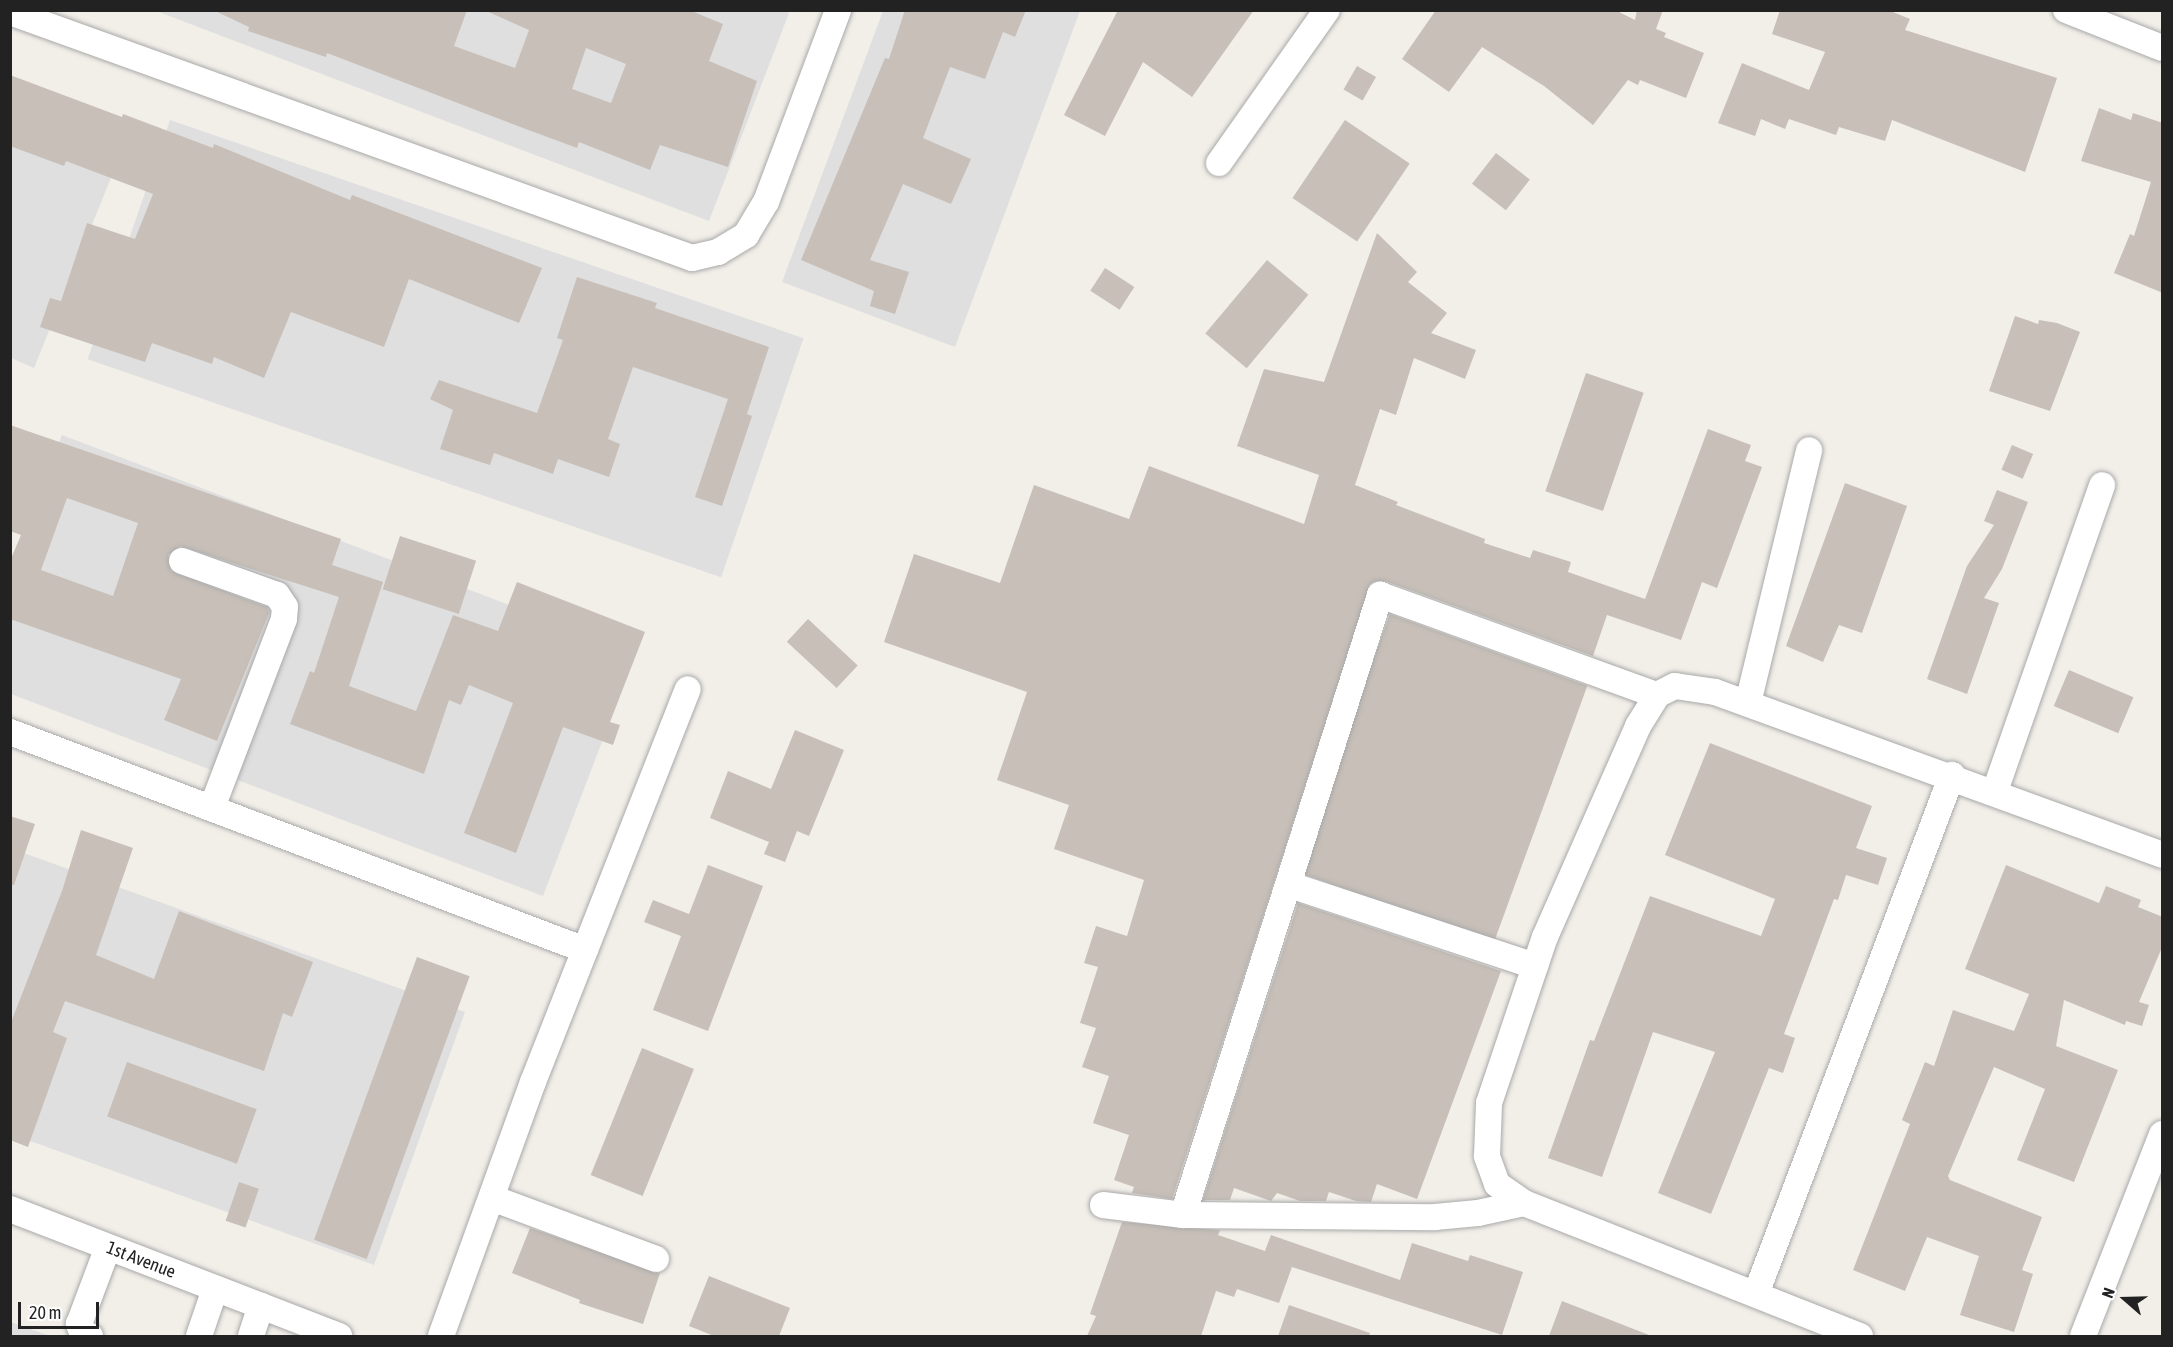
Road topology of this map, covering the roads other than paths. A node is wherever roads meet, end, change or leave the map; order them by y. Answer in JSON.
{"nodes":[{"id":1,"x":838,"y":10,"type":"edge"},
{"id":2,"x":1327,"y":10,"type":"edge"},
{"id":3,"x":2066,"y":10,"type":"edge"},
{"id":4,"x":10,"y":12,"type":"edge"},
{"id":5,"x":2163,"y":48,"type":"edge"},
{"id":6,"x":1219,"y":163,"type":"dead end"},
{"id":7,"x":1809,"y":450,"type":"dead end"},
{"id":8,"x":2102,"y":485,"type":"dead end"},
{"id":9,"x":183,"y":561,"type":"dead end"},
{"id":10,"x":688,"y":689,"type":"dead end"},
{"id":11,"x":1657,"y":695,"type":"junction"},
{"id":12,"x":1748,"y":703,"type":"junction"},
{"id":13,"x":10,"y":732,"type":"edge"},
{"id":14,"x":1952,"y":775,"type":"junction"},
{"id":15,"x":1995,"y":791,"type":"junction"},
{"id":16,"x":212,"y":808,"type":"junction"},
{"id":17,"x":2163,"y":855,"type":"edge"},
{"id":18,"x":1290,"y":885,"type":"junction"},
{"id":19,"x":585,"y":950,"type":"junction"},
{"id":20,"x":1535,"y":966,"type":"junction"},
{"id":21,"x":2160,"y":1147,"type":"edge"},
{"id":22,"x":492,"y":1198,"type":"junction"},
{"id":23,"x":1524,"y":1203,"type":"junction"},
{"id":24,"x":1103,"y":1205,"type":"dead end"},
{"id":25,"x":10,"y":1209,"type":"edge"},
{"id":26,"x":1183,"y":1215,"type":"junction"},
{"id":27,"x":108,"y":1247,"type":"junction"},
{"id":28,"x":656,"y":1259,"type":"dead end"},
{"id":29,"x":215,"y":1289,"type":"junction"},
{"id":30,"x":1756,"y":1294,"type":"junction"},
{"id":31,"x":261,"y":1306,"type":"junction"},
{"id":32,"x":90,"y":1336,"type":"edge"},
{"id":33,"x":199,"y":1336,"type":"edge"},
{"id":34,"x":251,"y":1336,"type":"edge"},
{"id":35,"x":339,"y":1336,"type":"edge"},
{"id":36,"x":441,"y":1336,"type":"edge"},
{"id":37,"x":1860,"y":1336,"type":"edge"},
{"id":38,"x":2083,"y":1336,"type":"edge"}],
"edges":[{"from":1,"to":4,"type":"street"},
{"from":2,"to":6,"type":"street"},
{"from":3,"to":5,"type":"street"},
{"from":7,"to":12,"type":"street"},
{"from":8,"to":15,"type":"street"},
{"from":9,"to":16,"type":"street"},
{"from":10,"to":19,"type":"street"},
{"from":11,"to":12,"type":"street"},
{"from":11,"to":18,"type":"street"},
{"from":11,"to":20,"type":"street"},
{"from":12,"to":14,"type":"street"},
{"from":13,"to":16,"type":"street"},
{"from":14,"to":15,"type":"street"},
{"from":14,"to":30,"type":"street"},
{"from":15,"to":17,"type":"street"},
{"from":16,"to":19,"type":"street"},
{"from":18,"to":20,"type":"street"},
{"from":18,"to":26,"type":"street"},
{"from":19,"to":22,"type":"street"},
{"from":20,"to":23,"type":"street"},
{"from":21,"to":38,"type":"street"},
{"from":22,"to":28,"type":"street"},
{"from":22,"to":36,"type":"street"},
{"from":23,"to":26,"type":"street"},
{"from":23,"to":30,"type":"street"},
{"from":24,"to":26,"type":"street"},
{"from":25,"to":27,"type":"street","name":"1st Avenue"},
{"from":27,"to":29,"type":"street","name":"1st Avenue"},
{"from":27,"to":32,"type":"street"},
{"from":29,"to":31,"type":"street","name":"1st Avenue"},
{"from":29,"to":33,"type":"street"},
{"from":30,"to":37,"type":"street"},
{"from":31,"to":34,"type":"street"},
{"from":31,"to":35,"type":"street","name":"1st Avenue"}]}
